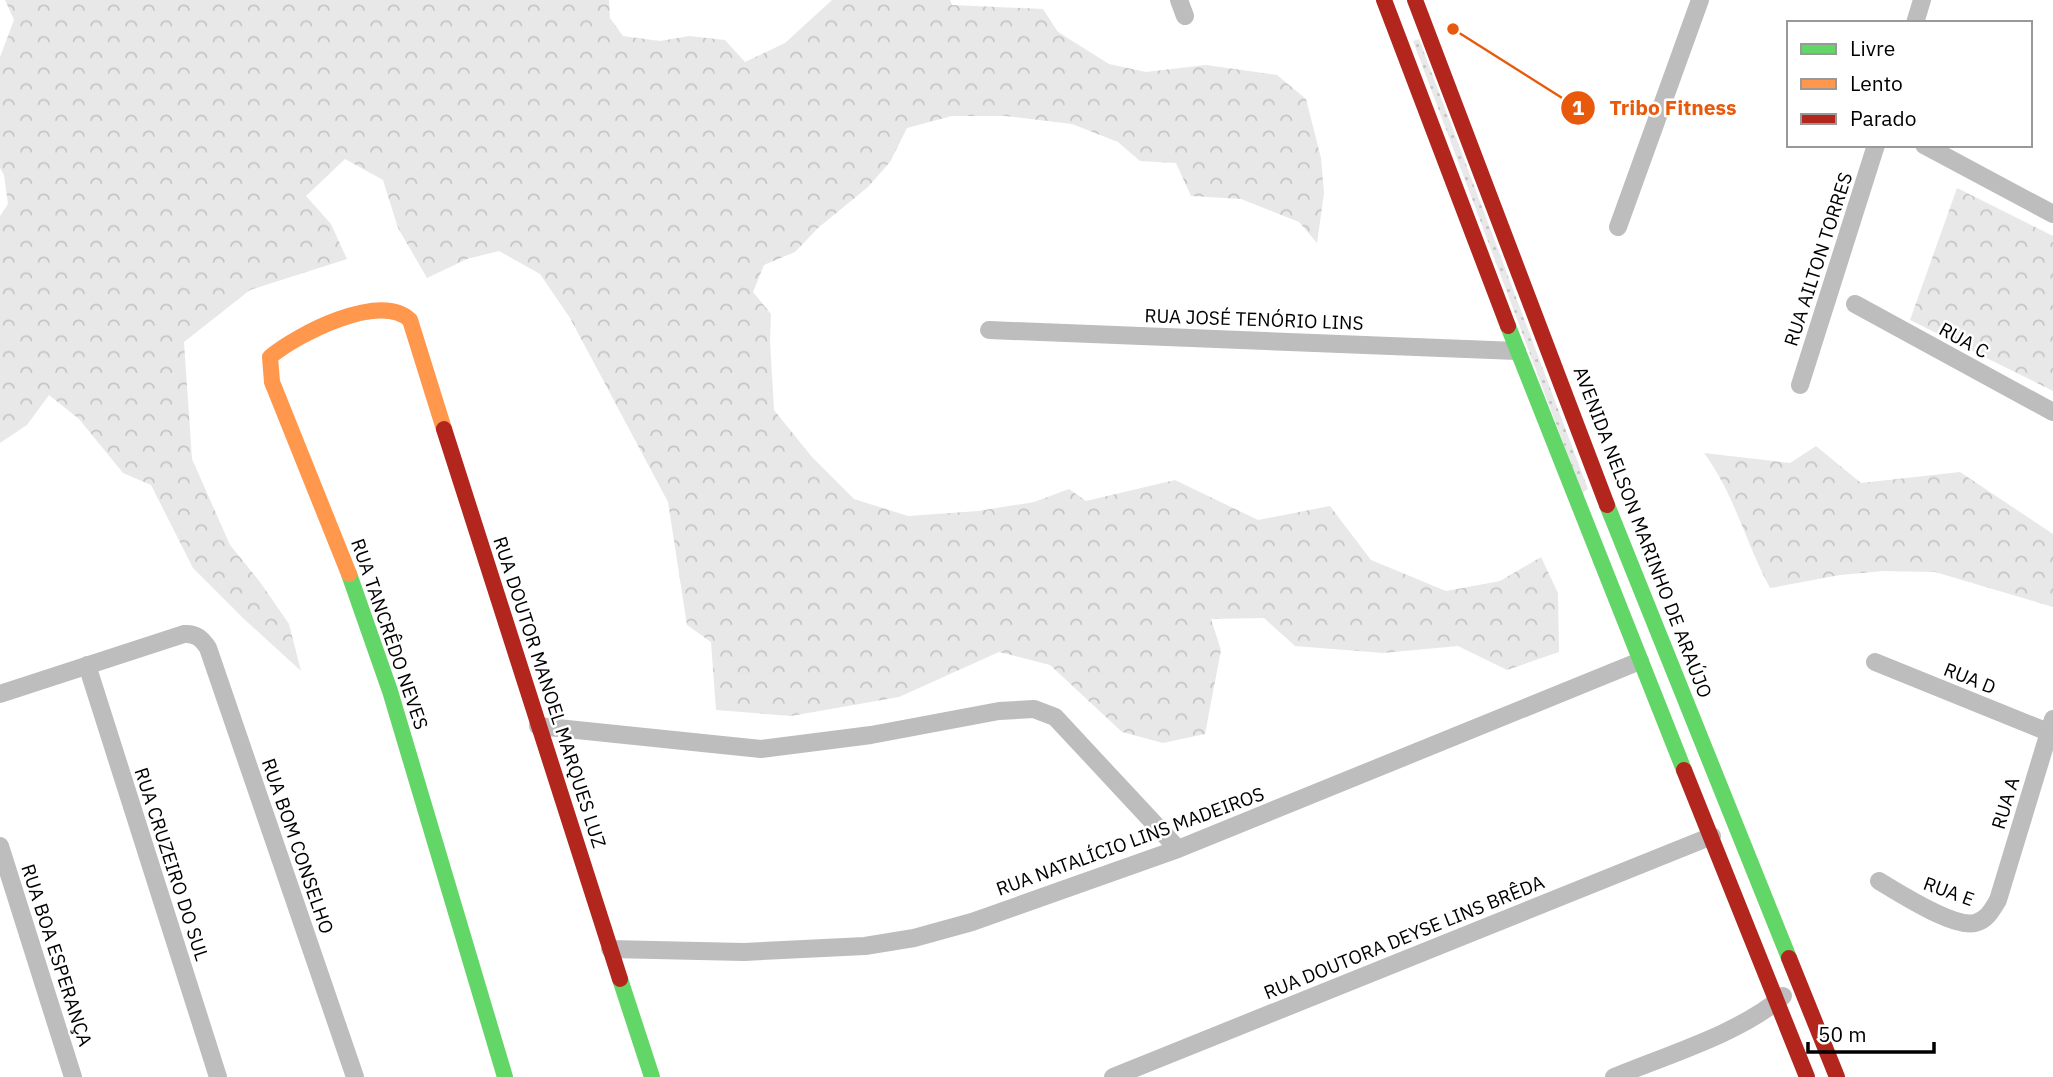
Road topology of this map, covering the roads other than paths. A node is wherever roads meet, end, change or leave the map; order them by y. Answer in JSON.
{"nodes":[{"id":1,"x":1384,"y":0,"type":"edge"},
{"id":2,"x":1415,"y":0,"type":"edge"},
{"id":3,"x":1700,"y":0,"type":"edge"},
{"id":4,"x":1922,"y":0,"type":"edge"},
{"id":5,"x":1916,"y":21,"type":"edge"},
{"id":6,"x":1427,"y":31,"type":"junction"},
{"id":7,"x":1399,"y":37,"type":"junction"},
{"id":8,"x":1875,"y":147,"type":"edge"},
{"id":9,"x":1928,"y":147,"type":"edge"},
{"id":10,"x":2053,"y":214,"type":"edge"},
{"id":11,"x":1618,"y":227,"type":"dead end"},
{"id":12,"x":1855,"y":304,"type":"dead end"},
{"id":13,"x":410,"y":320,"type":"joint"},
{"id":14,"x":989,"y":330,"type":"dead end"},
{"id":15,"x":1517,"y":351,"type":"junction"},
{"id":16,"x":1800,"y":385,"type":"dead end"},
{"id":17,"x":2053,"y":412,"type":"edge"},
{"id":18,"x":1604,"y":494,"type":"junction"},
{"id":19,"x":1577,"y":503,"type":"junction"},
{"id":20,"x":1640,"y":661,"type":"junction"},
{"id":21,"x":1875,"y":662,"type":"dead end"},
{"id":22,"x":87,"y":665,"type":"junction"},
{"id":23,"x":0,"y":694,"type":"edge"},
{"id":24,"x":538,"y":726,"type":"junction"},
{"id":25,"x":2051,"y":726,"type":"edge"},
{"id":26,"x":1712,"y":836,"type":"junction"},
{"id":27,"x":0,"y":846,"type":"edge"},
{"id":28,"x":1178,"y":849,"type":"junction"},
{"id":29,"x":1879,"y":881,"type":"dead end"},
{"id":30,"x":1998,"y":900,"type":"joint"},
{"id":31,"x":610,"y":948,"type":"junction"},
{"id":32,"x":1799,"y":982,"type":"junction"},
{"id":33,"x":1777,"y":1002,"type":"junction"},
{"id":34,"x":73,"y":1077,"type":"edge"},
{"id":35,"x":218,"y":1077,"type":"edge"},
{"id":36,"x":355,"y":1077,"type":"edge"},
{"id":37,"x":505,"y":1077,"type":"edge"},
{"id":38,"x":652,"y":1077,"type":"edge"},
{"id":39,"x":1113,"y":1077,"type":"edge"},
{"id":40,"x":1614,"y":1077,"type":"edge"},
{"id":41,"x":1807,"y":1077,"type":"edge"},
{"id":42,"x":1837,"y":1077,"type":"edge"}],
"edges":[{"from":1,"to":7,"type":"main road"},
{"from":2,"to":6,"type":"main road","name":"AVENIDA NELSON MARINHO DE ARAÚJO"},
{"from":3,"to":11,"type":"street"},
{"from":4,"to":5,"type":"street"},
{"from":6,"to":7,"type":"main road"},
{"from":6,"to":18,"type":"main road","name":"AVENIDA NELSON MARINHO DE ARAÚJO"},
{"from":7,"to":15,"type":"main road"},
{"from":8,"to":16,"type":"street","name":"RUA AILTON TORRES"},
{"from":9,"to":10,"type":"street"},
{"from":12,"to":17,"type":"street","name":"RUA C"},
{"from":13,"to":24,"type":"main road","name":"RUA DOUTOR MANOEL MARQUES LUZ"},
{"from":13,"to":37,"type":"main road","name":"RUA TANCRÊDO NEVES"},
{"from":14,"to":15,"type":"street","name":"RUA JOSÉ TENÓRIO LINS"},
{"from":15,"to":19,"type":"main road"},
{"from":18,"to":19,"type":"main road"},
{"from":18,"to":32,"type":"main road","name":"AVENIDA NELSON MARINHO DE ARAÚJO"},
{"from":19,"to":20,"type":"main road"},
{"from":20,"to":26,"type":"main road"},
{"from":20,"to":28,"type":"street","name":"RUA NATALÍCIO LINS MADEIROS"},
{"from":21,"to":25,"type":"street","name":"RUA D"},
{"from":22,"to":23,"type":"street"},
{"from":22,"to":35,"type":"street","name":"RUA CRUZEIRO DO SUL"},
{"from":22,"to":36,"type":"street","name":"RUA BOM CONSELHO"},
{"from":24,"to":28,"type":"street"},
{"from":24,"to":31,"type":"main road","name":"RUA DOUTOR MANOEL MARQUES LUZ"},
{"from":25,"to":30,"type":"street","name":"RUA A"},
{"from":26,"to":33,"type":"main road"},
{"from":26,"to":39,"type":"street","name":"RUA DOUTORA DEYSE LINS BRÊDA"},
{"from":27,"to":34,"type":"street","name":"RUA BOA ESPERANÇA"},
{"from":28,"to":31,"type":"street","name":"RUA NATALÍCIO LINS MADEIROS"},
{"from":29,"to":30,"type":"street","name":"RUA E"},
{"from":31,"to":38,"type":"main road","name":"RUA DOUTOR MANOEL MARQUES LUZ"},
{"from":32,"to":33,"type":"street"},
{"from":32,"to":42,"type":"main road","name":"AVENIDA NELSON MARINHO DE ARAÚJO"},
{"from":33,"to":40,"type":"street"},
{"from":33,"to":41,"type":"main road"}]}
